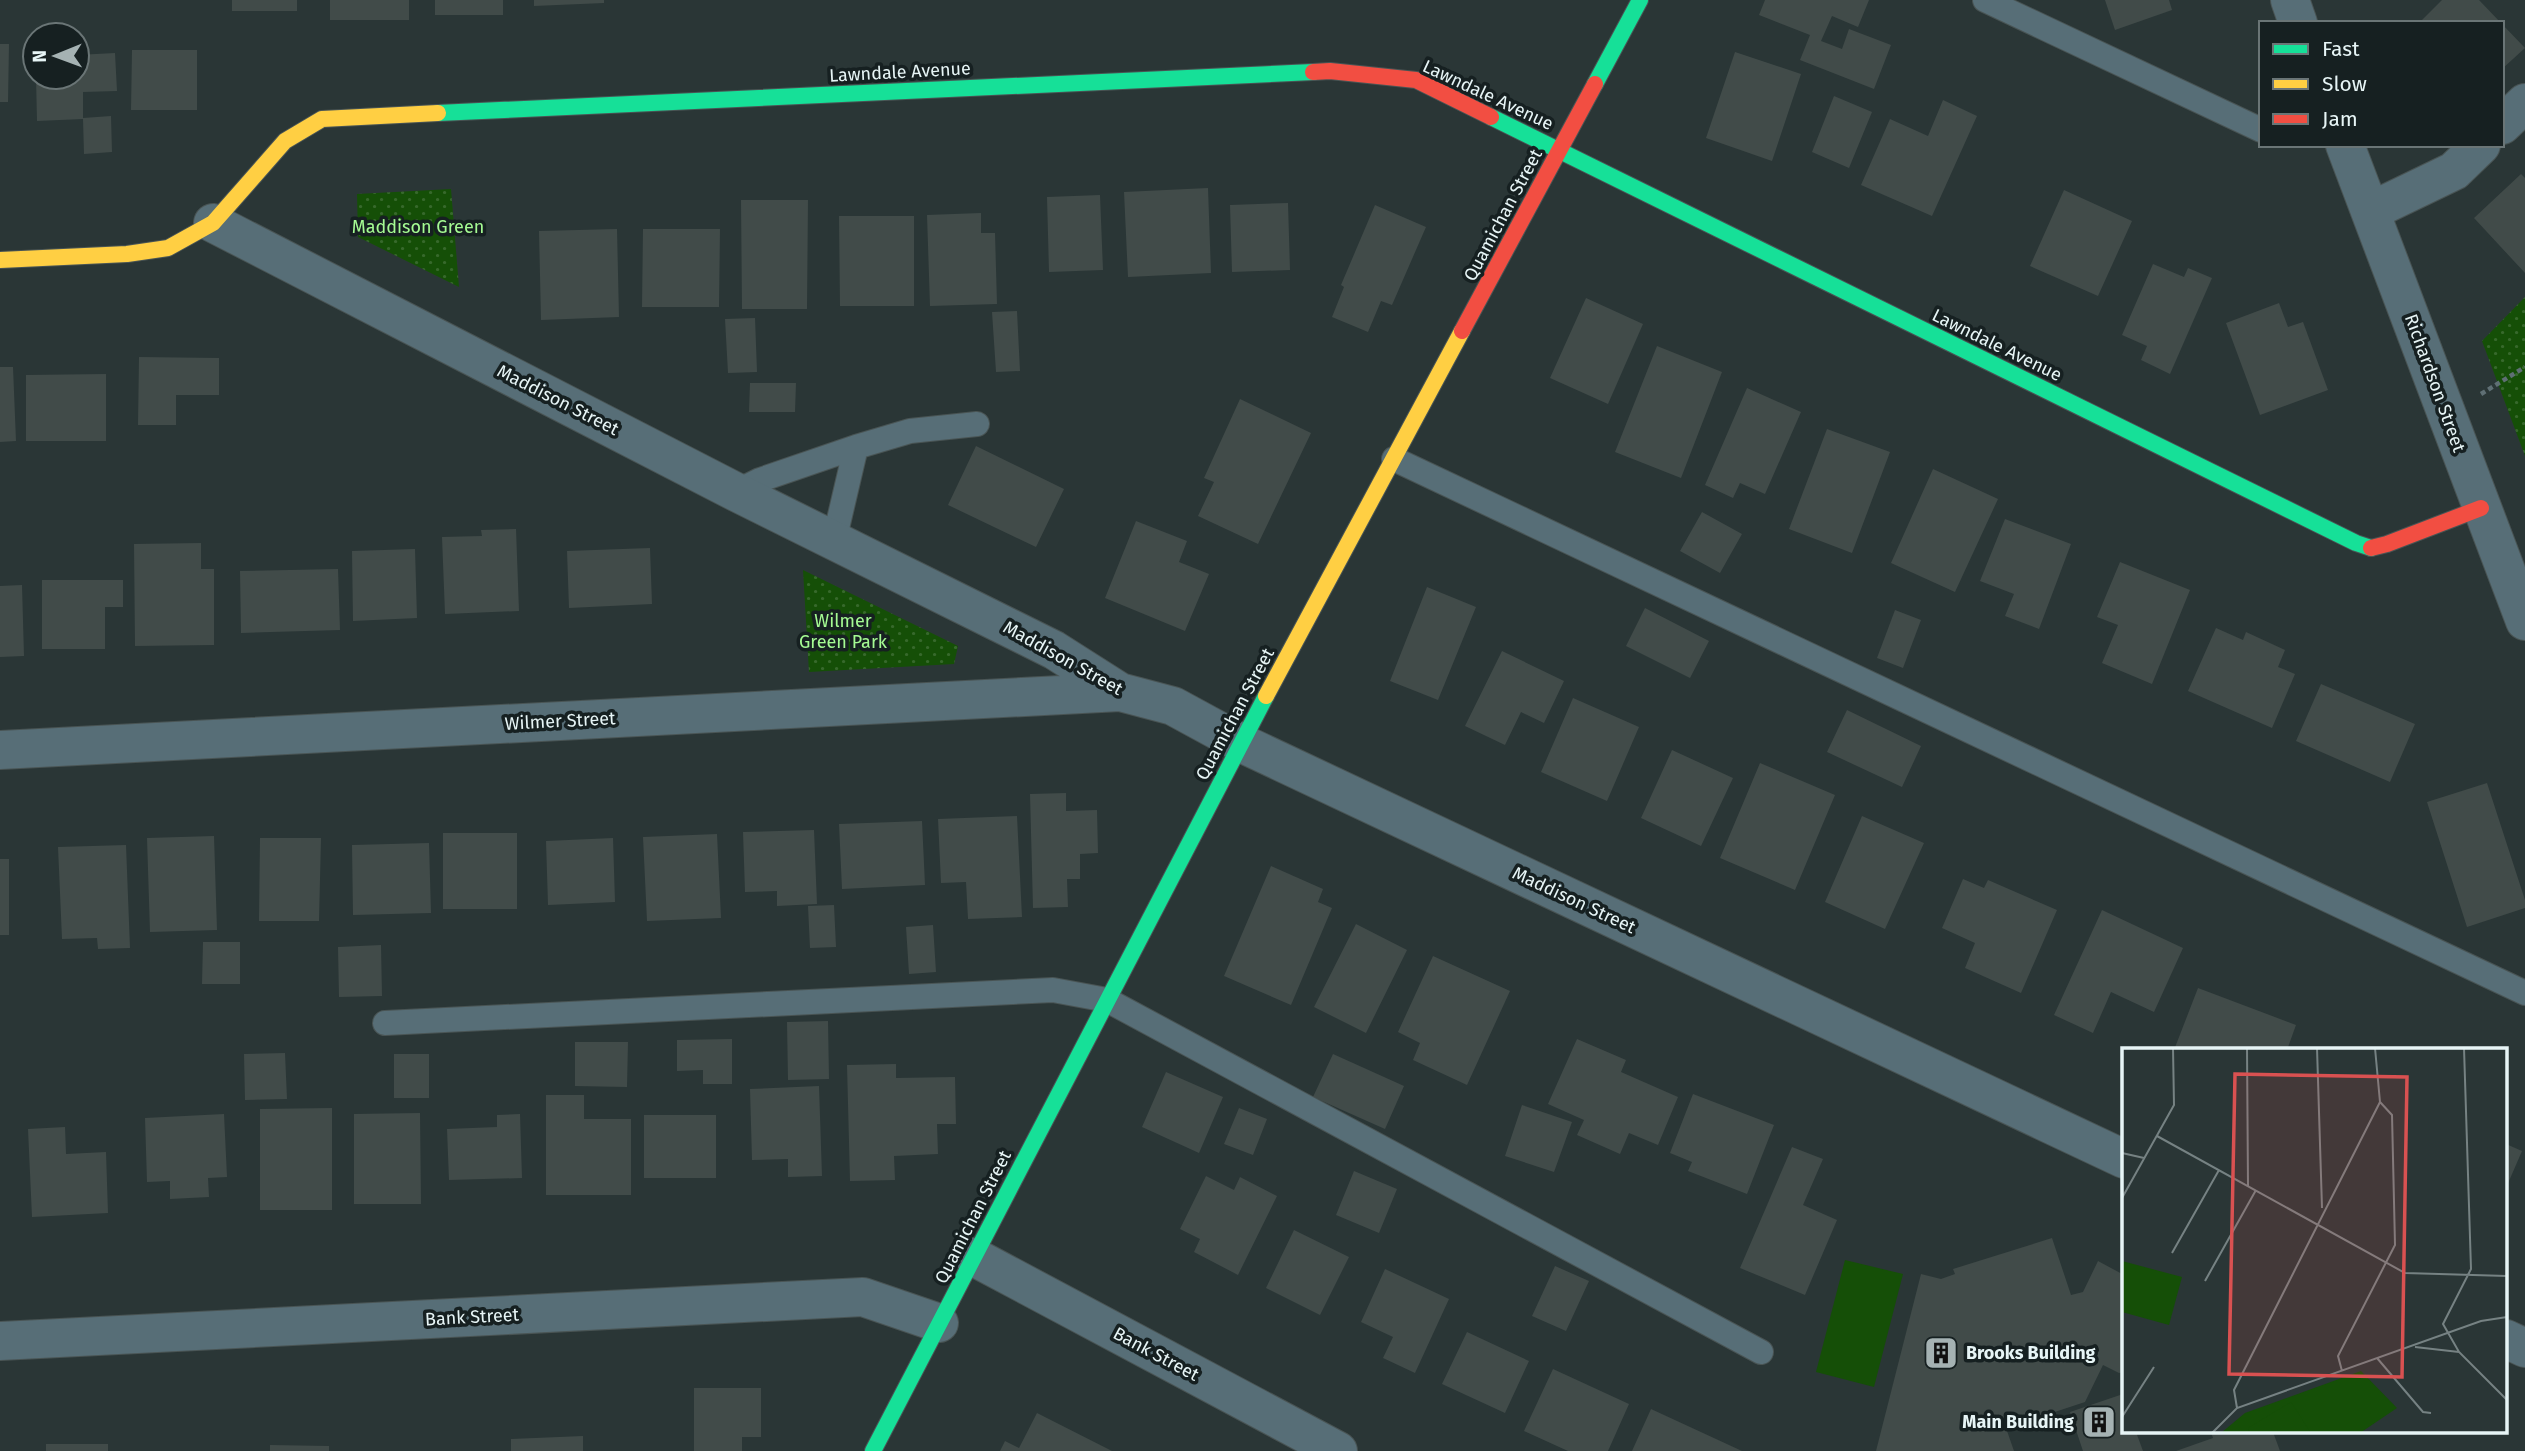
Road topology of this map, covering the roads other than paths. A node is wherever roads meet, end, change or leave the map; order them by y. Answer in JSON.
{"nodes":[{"id":1,"x":1640,"y":0,"type":"edge"},
{"id":2,"x":1985,"y":0,"type":"edge"},
{"id":3,"x":2290,"y":0,"type":"edge"},
{"id":4,"x":2297,"y":21,"type":"edge"},
{"id":5,"x":2525,"y":103,"type":"edge"},
{"id":6,"x":2504,"y":123,"type":"edge"},
{"id":7,"x":2259,"y":129,"type":"edge"},
{"id":8,"x":2346,"y":147,"type":"edge"},
{"id":9,"x":2479,"y":147,"type":"edge"},
{"id":10,"x":1560,"y":151,"type":"junction"},
{"id":11,"x":2371,"y":211,"type":"junction"},
{"id":12,"x":213,"y":223,"type":"junction"},
{"id":13,"x":0,"y":260,"type":"edge"},
{"id":14,"x":977,"y":424,"type":"dead end"},
{"id":15,"x":856,"y":447,"type":"junction"},
{"id":16,"x":1394,"y":459,"type":"junction"},
{"id":17,"x":736,"y":492,"type":"junction"},
{"id":18,"x":2481,"y":508,"type":"junction"},
{"id":19,"x":834,"y":541,"type":"junction"},
{"id":20,"x":2525,"y":621,"type":"edge"},
{"id":21,"x":1120,"y":692,"type":"junction"},
{"id":22,"x":1241,"y":743,"type":"junction"},
{"id":23,"x":0,"y":750,"type":"edge"},
{"id":24,"x":2525,"y":993,"type":"edge"},
{"id":25,"x":1107,"y":1000,"type":"junction"},
{"id":26,"x":385,"y":1023,"type":"dead end"},
{"id":27,"x":2122,"y":1158,"type":"edge"},
{"id":28,"x":974,"y":1257,"type":"junction"},
{"id":29,"x":939,"y":1323,"type":"junction"},
{"id":30,"x":2508,"y":1340,"type":"edge"},
{"id":31,"x":0,"y":1341,"type":"edge"},
{"id":32,"x":2525,"y":1348,"type":"edge"},
{"id":33,"x":1761,"y":1352,"type":"dead end"},
{"id":34,"x":873,"y":1451,"type":"edge"},
{"id":35,"x":1338,"y":1451,"type":"edge"}],
"edges":[{"from":1,"to":10,"type":"street","name":"Quamichan Street"},
{"from":2,"to":7,"type":"lane"},
{"from":3,"to":4,"type":"street"},
{"from":5,"to":6,"type":"street"},
{"from":8,"to":11,"type":"street","name":"Richardson Street"},
{"from":9,"to":11,"type":"street"},
{"from":10,"to":12,"type":"street","name":"Lawndale Avenue"},
{"from":10,"to":16,"type":"street","name":"Quamichan Street"},
{"from":10,"to":18,"type":"street","name":"Lawndale Avenue"},
{"from":11,"to":18,"type":"street","name":"Richardson Street"},
{"from":12,"to":13,"type":"street"},
{"from":12,"to":17,"type":"street","name":"Maddison Street"},
{"from":14,"to":15,"type":"lane"},
{"from":15,"to":17,"type":"lane"},
{"from":15,"to":19,"type":"lane"},
{"from":16,"to":22,"type":"street","name":"Quamichan Street"},
{"from":16,"to":24,"type":"lane"},
{"from":17,"to":19,"type":"street","name":"Maddison Street"},
{"from":18,"to":20,"type":"street","name":"Richardson Street"},
{"from":19,"to":21,"type":"street","name":"Maddison Street"},
{"from":21,"to":22,"type":"street","name":"Maddison Street"},
{"from":21,"to":23,"type":"street","name":"Wilmer Street"},
{"from":22,"to":25,"type":"street","name":"Quamichan Street"},
{"from":22,"to":27,"type":"street","name":"Maddison Street"},
{"from":25,"to":26,"type":"lane"},
{"from":25,"to":28,"type":"street","name":"Quamichan Street"},
{"from":25,"to":33,"type":"lane"},
{"from":28,"to":29,"type":"street","name":"Quamichan Street"},
{"from":28,"to":35,"type":"street","name":"Bank Street"},
{"from":29,"to":31,"type":"street","name":"Bank Street"},
{"from":29,"to":34,"type":"street","name":"Quamichan Street"},
{"from":30,"to":32,"type":"street"}]}
